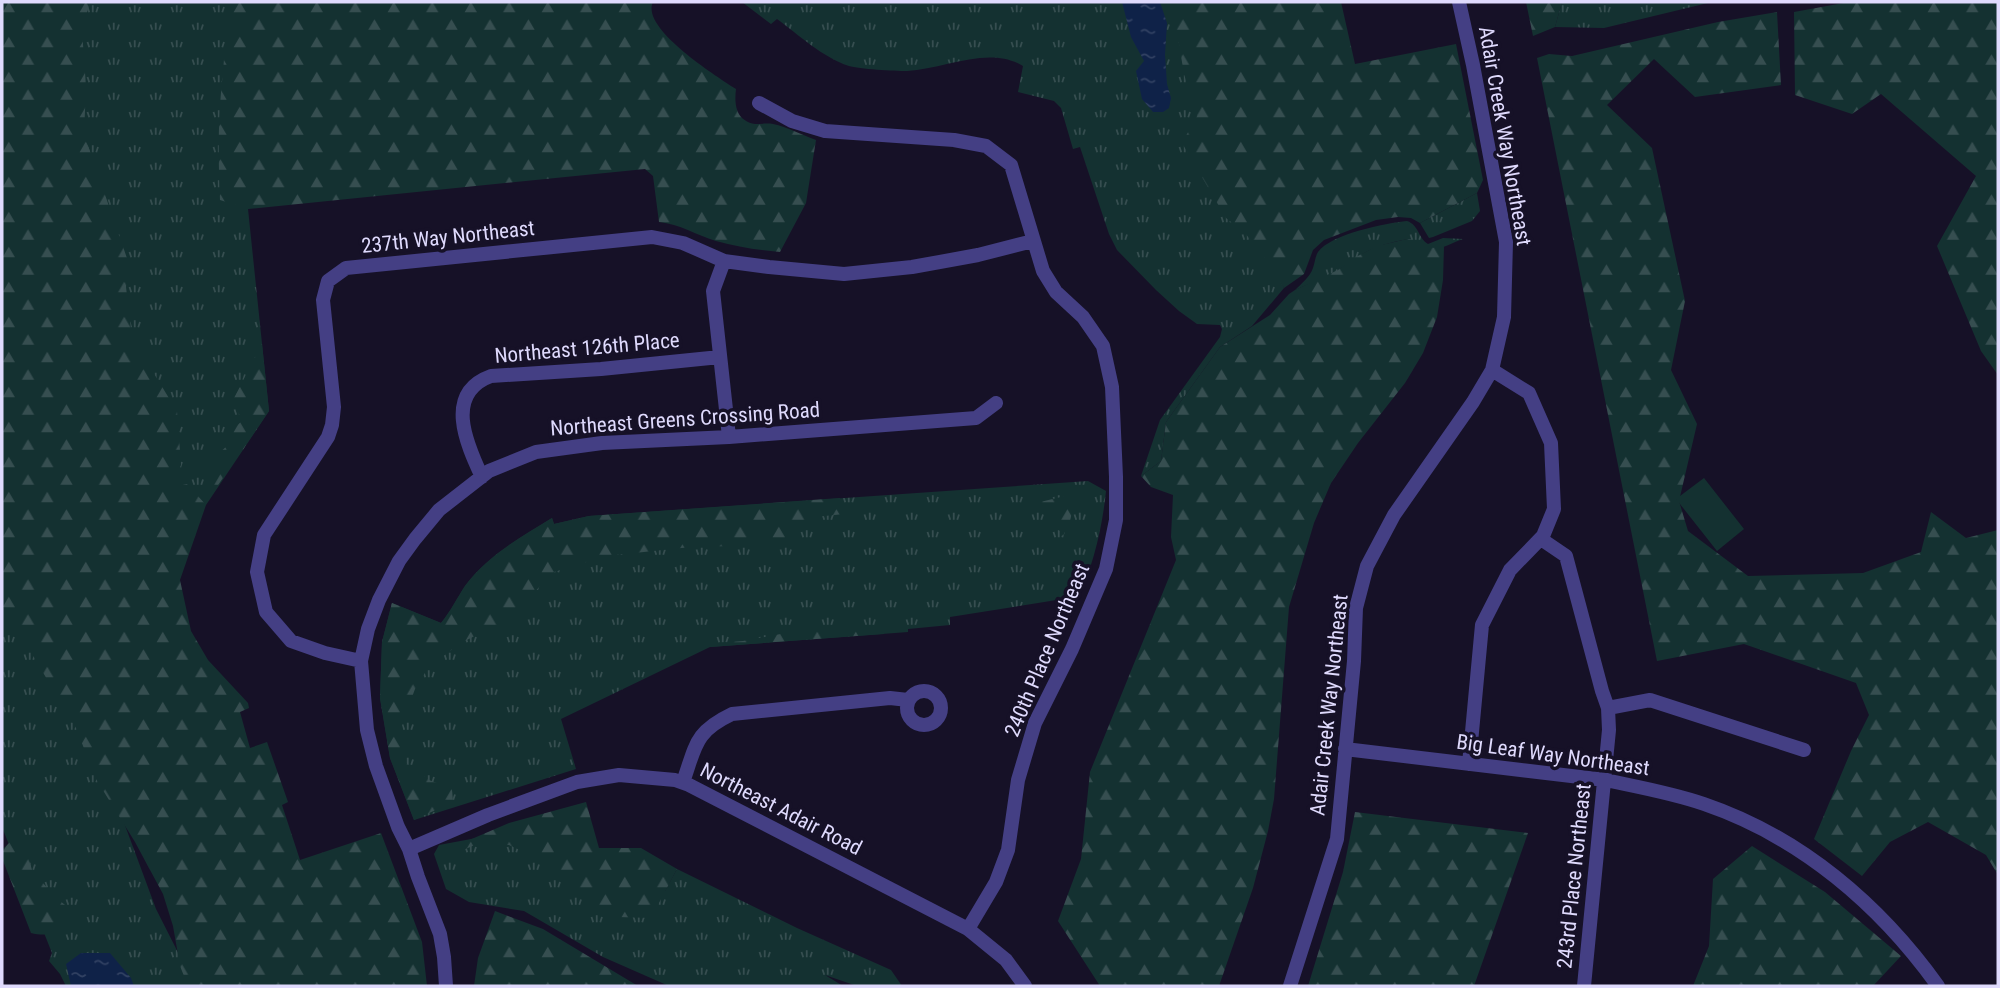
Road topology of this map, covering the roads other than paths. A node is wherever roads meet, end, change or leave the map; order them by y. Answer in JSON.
{"nodes":[{"id":1,"x":1459,"y":2,"type":"edge"},
{"id":2,"x":759,"y":103,"type":"dead end"},
{"id":3,"x":1033,"y":241,"type":"junction"},
{"id":4,"x":724,"y":261,"type":"junction"},
{"id":5,"x":720,"y":357,"type":"junction"},
{"id":6,"x":1492,"y":370,"type":"junction"},
{"id":7,"x":996,"y":403,"type":"dead end"},
{"id":8,"x":729,"y":437,"type":"junction"},
{"id":9,"x":482,"y":477,"type":"junction"},
{"id":10,"x":1541,"y":538,"type":"junction"},
{"id":11,"x":362,"y":661,"type":"junction"},
{"id":12,"x":908,"y":700,"type":"dead end"},
{"id":13,"x":1608,"y":708,"type":"junction"},
{"id":14,"x":1345,"y":749,"type":"junction"},
{"id":15,"x":1804,"y":750,"type":"dead end"},
{"id":16,"x":1469,"y":764,"type":"junction"},
{"id":17,"x":1605,"y":780,"type":"junction"},
{"id":18,"x":682,"y":782,"type":"junction"},
{"id":19,"x":409,"y":849,"type":"junction"},
{"id":20,"x":968,"y":929,"type":"junction"},
{"id":21,"x":446,"y":986,"type":"edge"},
{"id":22,"x":1025,"y":986,"type":"edge"},
{"id":23,"x":1290,"y":986,"type":"edge"},
{"id":24,"x":1584,"y":986,"type":"edge"},
{"id":25,"x":1938,"y":986,"type":"edge"}],
"edges":[{"from":1,"to":6,"type":"street","name":"Adair Creek Way Northeast"},
{"from":2,"to":3,"type":"street","name":"240th Place Northeast"},
{"from":3,"to":4,"type":"street","name":"237th Way Northeast"},
{"from":3,"to":20,"type":"street","name":"240th Place Northeast"},
{"from":4,"to":5,"type":"street"},
{"from":4,"to":11,"type":"street","name":"237th Way Northeast"},
{"from":5,"to":8,"type":"street"},
{"from":5,"to":9,"type":"street","name":"Northeast 126th Place"},
{"from":6,"to":10,"type":"street"},
{"from":6,"to":14,"type":"street","name":"Adair Creek Way Northeast"},
{"from":7,"to":8,"type":"street","name":"Northeast Greens Crossing Road"},
{"from":8,"to":9,"type":"street","name":"Northeast Greens Crossing Road"},
{"from":9,"to":11,"type":"street","name":"Northeast Greens Crossing Road"},
{"from":10,"to":13,"type":"street","name":"243rd Place Northeast"},
{"from":10,"to":16,"type":"street"},
{"from":11,"to":19,"type":"street","name":"Northeast Greens Crossing Road"},
{"from":12,"to":18,"type":"street"},
{"from":13,"to":15,"type":"street"},
{"from":13,"to":17,"type":"street","name":"243rd Place Northeast"},
{"from":14,"to":16,"type":"street","name":"Big Leaf Way Northeast"},
{"from":14,"to":23,"type":"street","name":"Adair Creek Way Northeast"},
{"from":16,"to":17,"type":"street","name":"Big Leaf Way Northeast"},
{"from":17,"to":24,"type":"street","name":"243rd Place Northeast"},
{"from":17,"to":25,"type":"street","name":"Big Leaf Way Northeast"},
{"from":18,"to":19,"type":"street","name":"Northeast Adair Road"},
{"from":18,"to":20,"type":"street","name":"Northeast Adair Road"},
{"from":19,"to":21,"type":"street","name":"Northeast Greens Crossing Road"},
{"from":20,"to":22,"type":"street","name":"Northeast Adair Road"}]}
